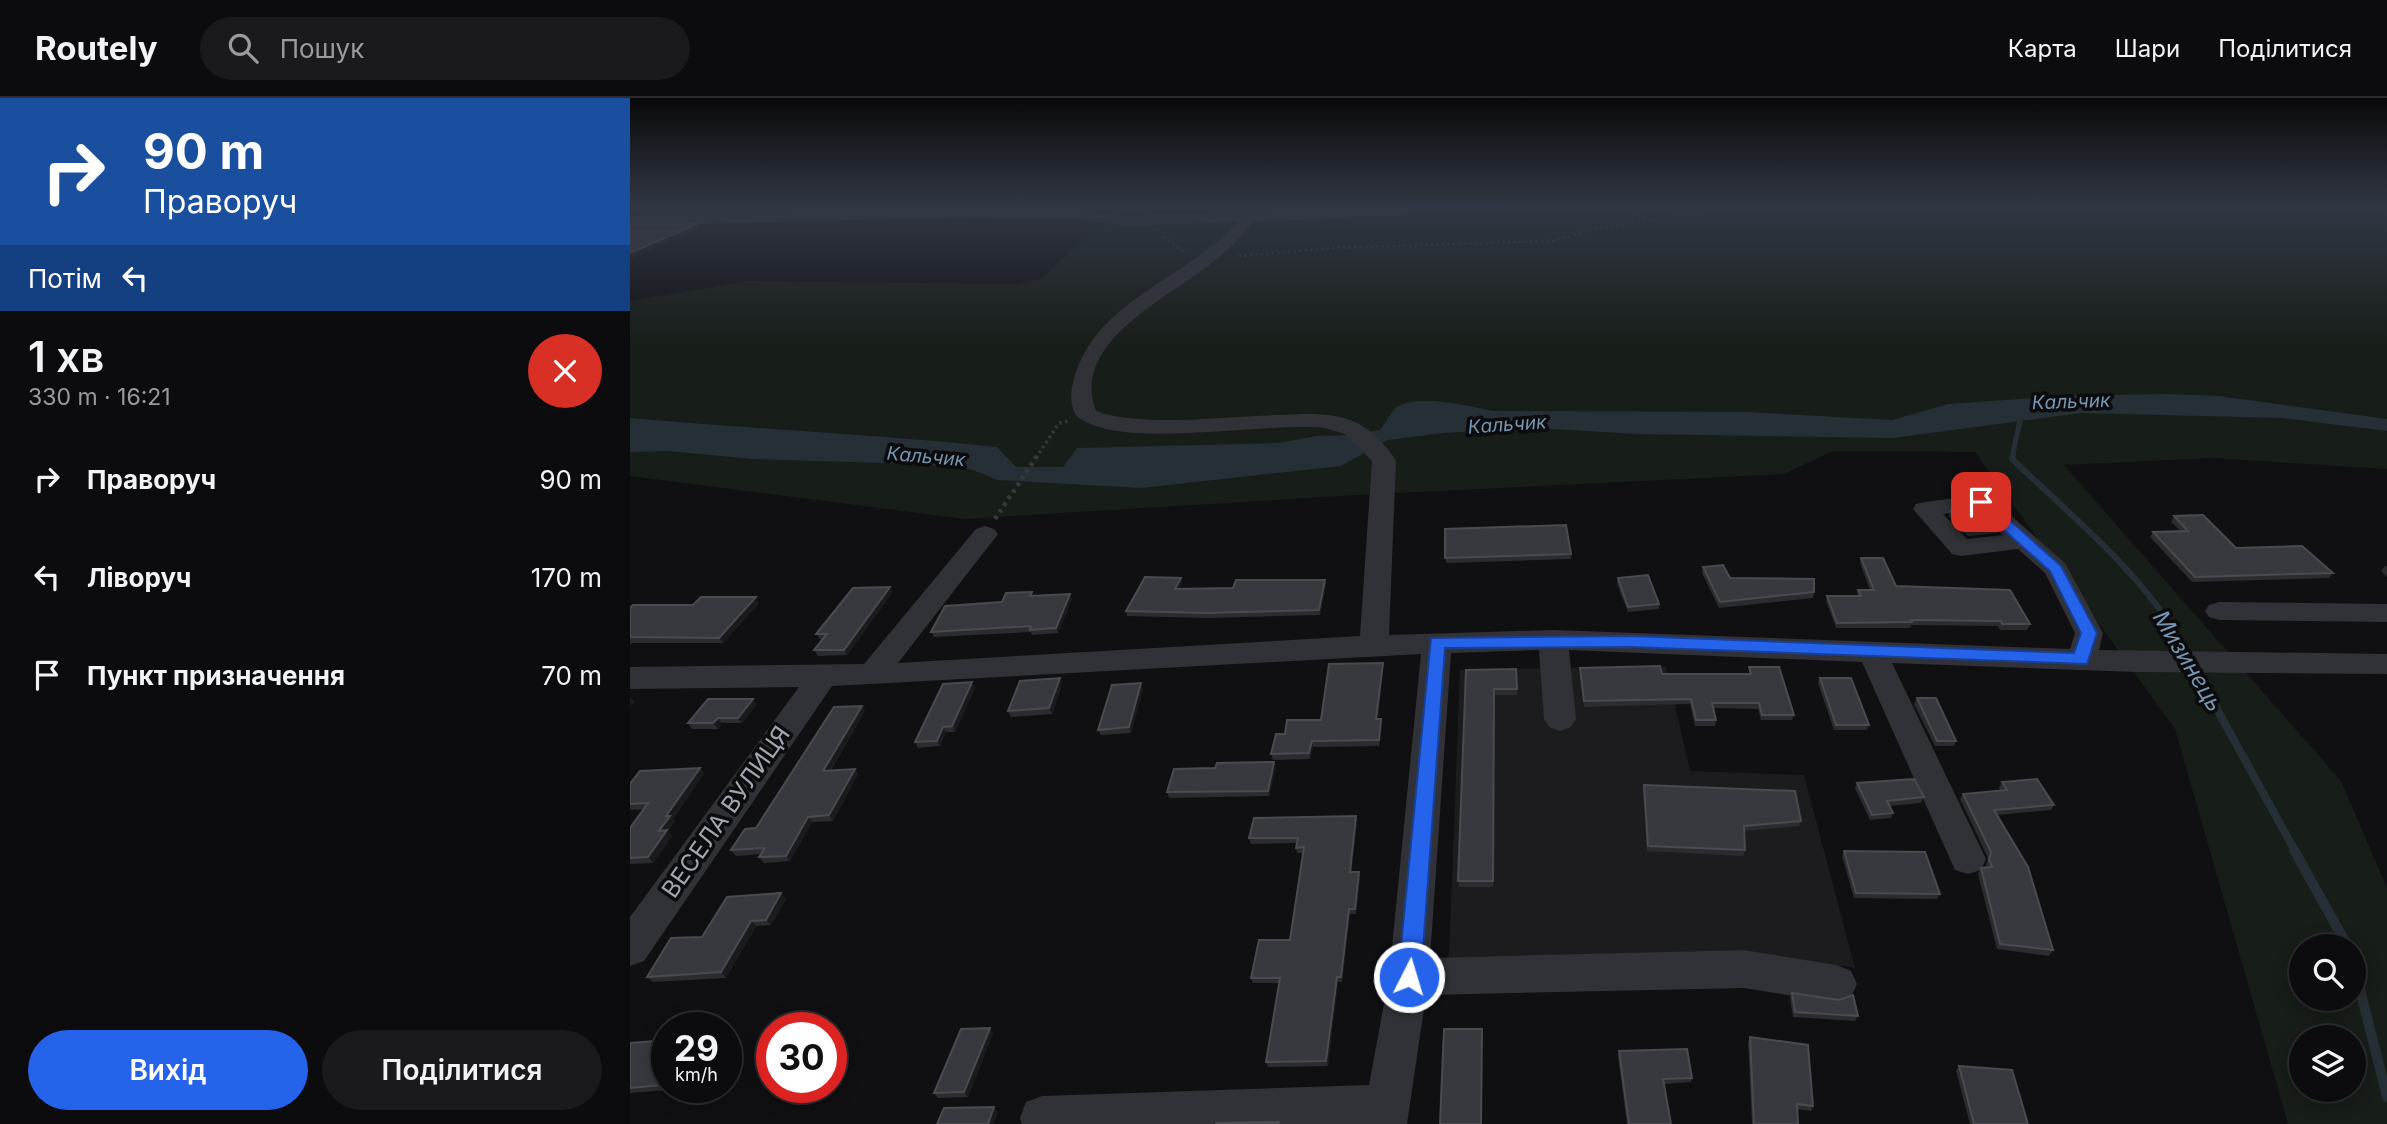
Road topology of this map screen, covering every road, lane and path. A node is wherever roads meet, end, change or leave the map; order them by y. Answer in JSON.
{"nodes":[{"id":1,"x":1210,"y":254,"type":"edge"},
{"id":2,"x":1263,"y":254,"type":"edge"},
{"id":3,"x":1200,"y":263,"type":"junction"},
{"id":4,"x":1059,"y":423,"type":"dead end"},
{"id":5,"x":985,"y":534,"type":"joint"},
{"id":6,"x":2024,"y":540,"type":"dead end"},
{"id":7,"x":2219,"y":611,"type":"dead end"},
{"id":8,"x":2387,"y":613,"type":"edge"},
{"id":9,"x":1553,"y":640,"type":"junction"},
{"id":10,"x":1437,"y":642,"type":"junction"},
{"id":11,"x":1374,"y":645,"type":"junction"},
{"id":12,"x":1873,"y":653,"type":"junction"},
{"id":13,"x":2081,"y":660,"type":"junction"},
{"id":14,"x":2387,"y":664,"type":"edge"},
{"id":15,"x":872,"y":675,"type":"junction"},
{"id":16,"x":822,"y":677,"type":"junction"},
{"id":17,"x":630,"y":678,"type":"edge"},
{"id":18,"x":1560,"y":719,"type":"dead end"},
{"id":19,"x":1968,"y":859,"type":"dead end"},
{"id":20,"x":630,"y":948,"type":"edge"},
{"id":21,"x":1409,"y":977,"type":"junction"},
{"id":22,"x":1838,"y":984,"type":"dead end"},
{"id":23,"x":1386,"y":1115,"type":"edge"},
{"id":24,"x":1042,"y":1118,"type":"dead end"}],
"edges":[{"from":1,"to":3,"type":"street"},
{"from":2,"to":3,"type":"path"},
{"from":3,"to":11,"type":"street"},
{"from":4,"to":5,"type":"path"},
{"from":5,"to":15,"type":"street"},
{"from":6,"to":13,"type":"street"},
{"from":7,"to":8,"type":"street"},
{"from":9,"to":10,"type":"street"},
{"from":9,"to":12,"type":"street"},
{"from":9,"to":18,"type":"street"},
{"from":10,"to":11,"type":"street"},
{"from":10,"to":21,"type":"street"},
{"from":11,"to":15,"type":"street"},
{"from":12,"to":13,"type":"street"},
{"from":12,"to":19,"type":"street"},
{"from":13,"to":14,"type":"street"},
{"from":15,"to":16,"type":"street"},
{"from":16,"to":17,"type":"street"},
{"from":16,"to":20,"type":"street","name":"ВЕСЕЛА ВУЛИЦЯ"},
{"from":21,"to":22,"type":"street"},
{"from":21,"to":23,"type":"street"},
{"from":23,"to":24,"type":"street"}]}
